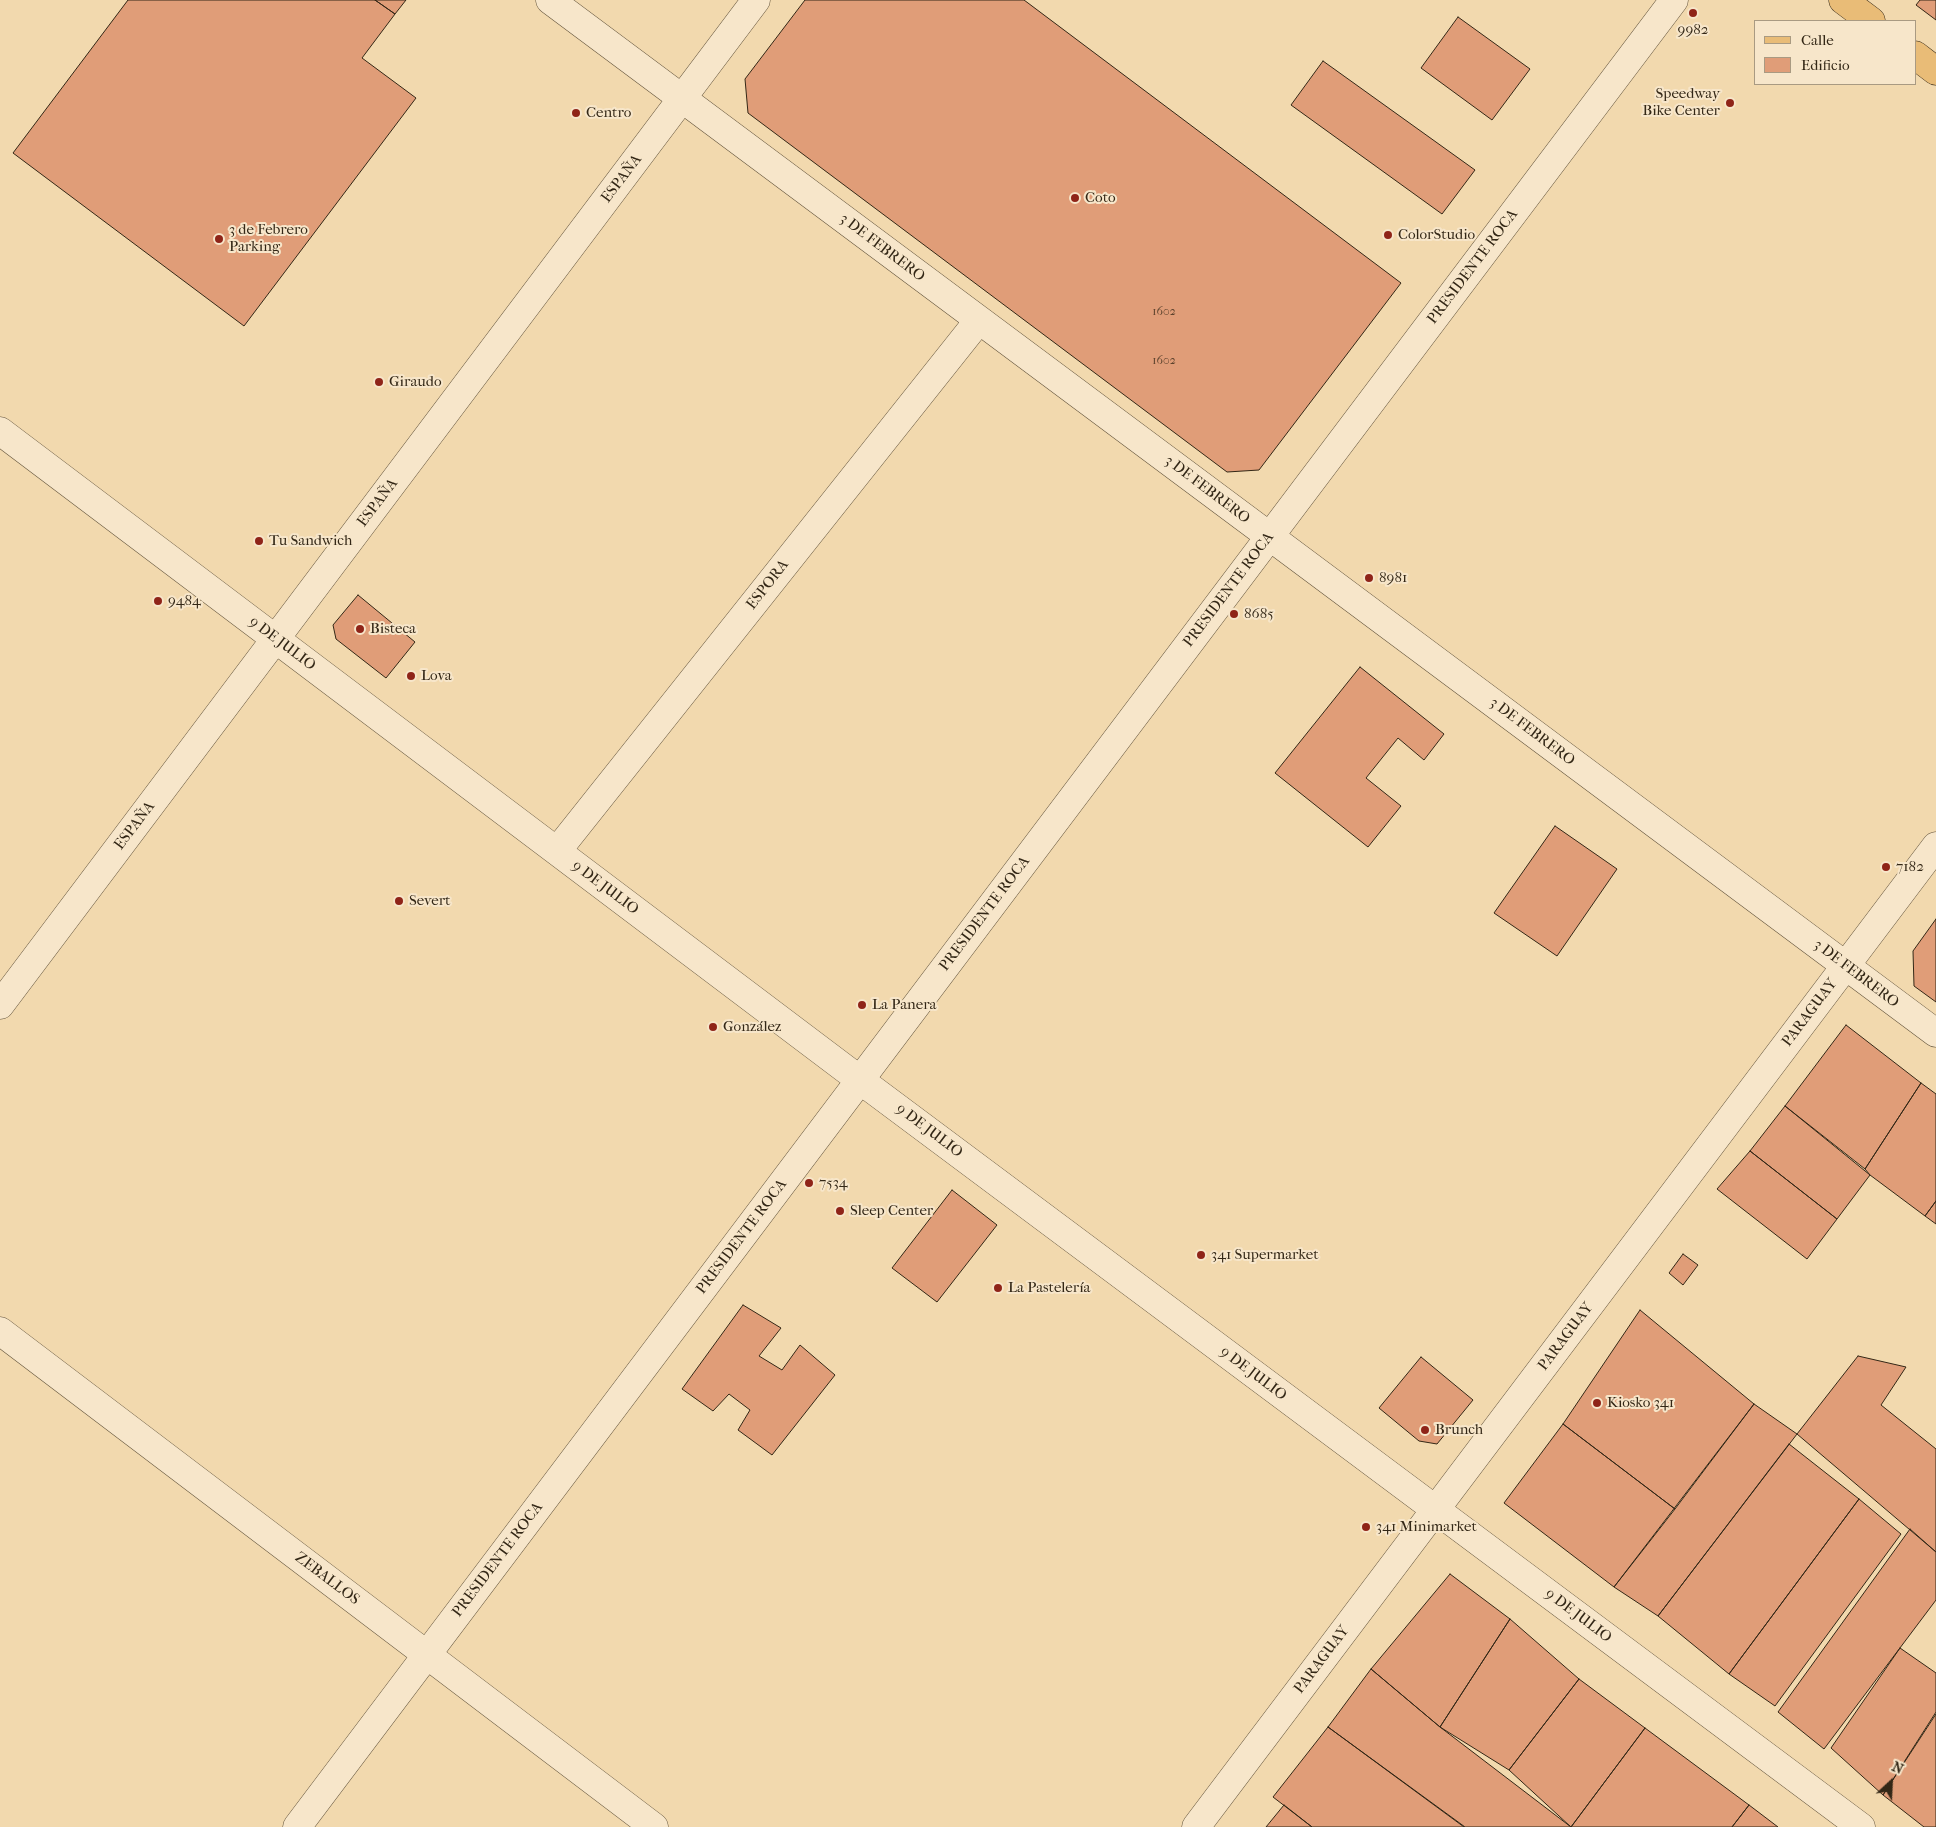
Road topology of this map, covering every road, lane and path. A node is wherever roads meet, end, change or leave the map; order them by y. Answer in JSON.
{"nodes":[{"id":1,"x":550,"y":0,"type":"edge"},
{"id":2,"x":756,"y":0,"type":"edge"},
{"id":3,"x":1674,"y":0,"type":"edge"},
{"id":4,"x":1842,"y":0,"type":"edge"},
{"id":5,"x":1870,"y":20,"type":"edge"},
{"id":6,"x":1916,"y":56,"type":"edge"},
{"id":7,"x":1936,"y":71,"type":"edge"},
{"id":8,"x":682,"y":98,"type":"junction"},
{"id":9,"x":979,"y":320,"type":"junction"},
{"id":10,"x":0,"y":431,"type":"edge"},
{"id":11,"x":1270,"y":536,"type":"junction"},
{"id":12,"x":276,"y":639,"type":"junction"},
{"id":13,"x":1936,"y":846,"type":"edge"},
{"id":14,"x":556,"y":851,"type":"junction"},
{"id":15,"x":1846,"y":966,"type":"junction"},
{"id":16,"x":0,"y":1005,"type":"edge"},
{"id":17,"x":1936,"y":1033,"type":"edge"},
{"id":18,"x":860,"y":1080,"type":"junction"},
{"id":19,"x":0,"y":1331,"type":"edge"},
{"id":20,"x":1436,"y":1510,"type":"junction"},
{"id":21,"x":427,"y":1655,"type":"junction"},
{"id":22,"x":297,"y":1827,"type":"edge"},
{"id":23,"x":654,"y":1827,"type":"edge"},
{"id":24,"x":1196,"y":1827,"type":"edge"},
{"id":25,"x":1861,"y":1827,"type":"edge"}],
"edges":[{"from":1,"to":8,"type":"street","name":"3 DE FEBRERO"},
{"from":2,"to":8,"type":"street","name":"ESPAÑA"},
{"from":3,"to":11,"type":"street","name":"PRESIDENTE ROCA"},
{"from":4,"to":5,"type":"main road"},
{"from":6,"to":7,"type":"main road"},
{"from":8,"to":9,"type":"street","name":"3 DE FEBRERO"},
{"from":8,"to":12,"type":"street","name":"ESPAÑA"},
{"from":9,"to":11,"type":"street","name":"3 DE FEBRERO"},
{"from":9,"to":14,"type":"street","name":"ESPORA"},
{"from":10,"to":12,"type":"street","name":"9 DE JULIO"},
{"from":11,"to":15,"type":"street","name":"3 DE FEBRERO"},
{"from":11,"to":18,"type":"street","name":"PRESIDENTE ROCA"},
{"from":12,"to":14,"type":"street","name":"9 DE JULIO"},
{"from":12,"to":16,"type":"street","name":"ESPAÑA"},
{"from":13,"to":15,"type":"street","name":"PARAGUAY"},
{"from":14,"to":18,"type":"street","name":"9 DE JULIO"},
{"from":15,"to":17,"type":"street","name":"3 DE FEBRERO"},
{"from":15,"to":20,"type":"street","name":"PARAGUAY"},
{"from":18,"to":20,"type":"street","name":"9 DE JULIO"},
{"from":18,"to":21,"type":"street","name":"PRESIDENTE ROCA"},
{"from":19,"to":21,"type":"street","name":"ZEBALLOS"},
{"from":20,"to":24,"type":"street","name":"PARAGUAY"},
{"from":20,"to":25,"type":"street","name":"9 DE JULIO"},
{"from":21,"to":22,"type":"street","name":"PRESIDENTE ROCA"},
{"from":21,"to":23,"type":"street","name":"ZEBALLOS"}]}
